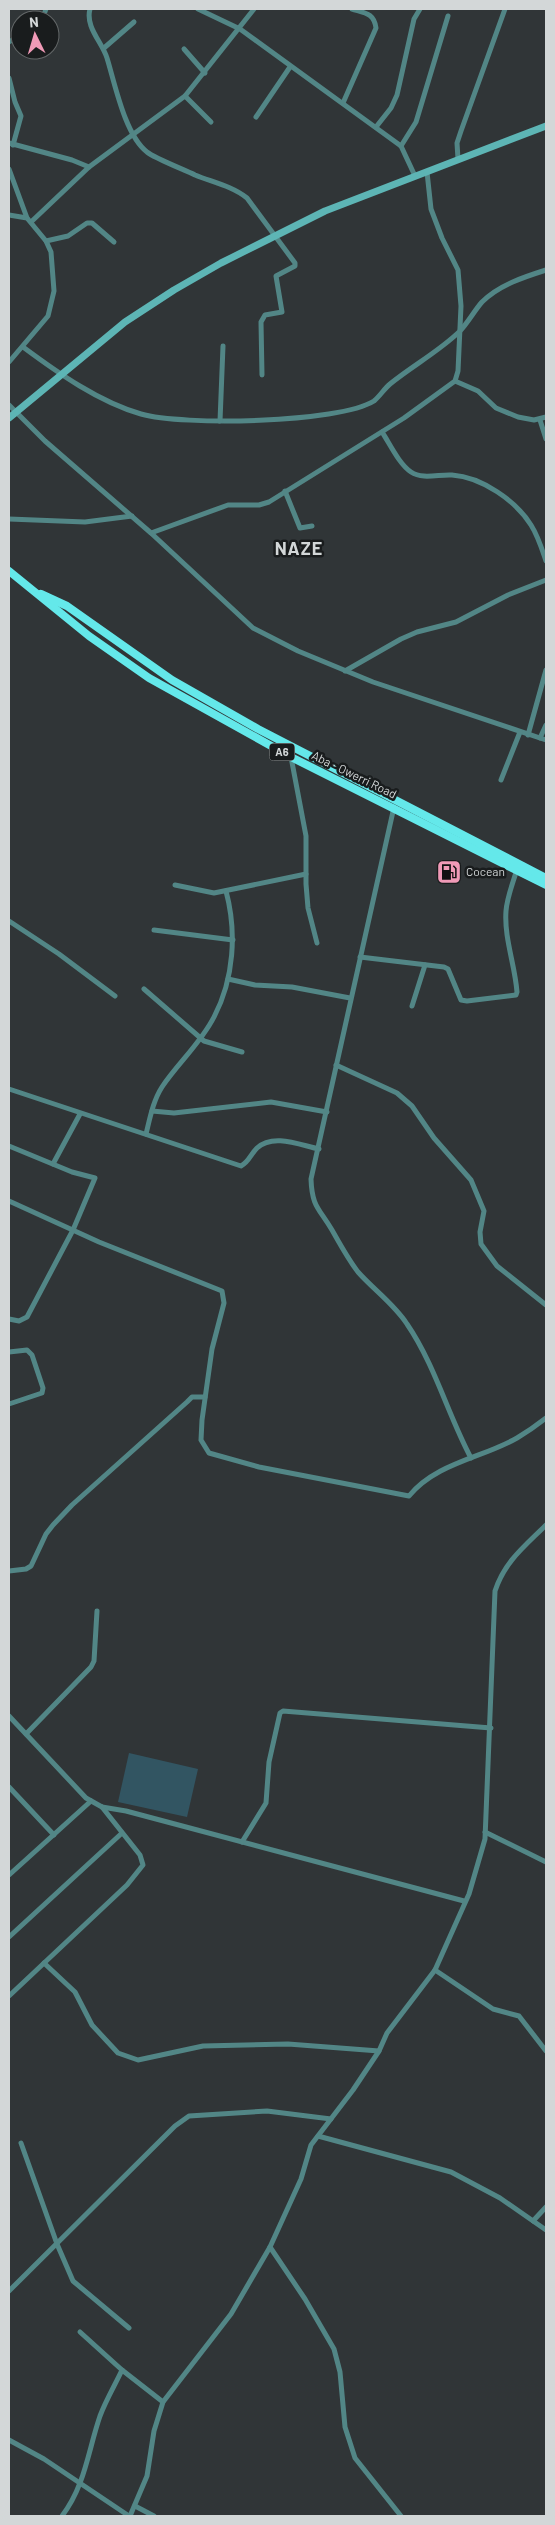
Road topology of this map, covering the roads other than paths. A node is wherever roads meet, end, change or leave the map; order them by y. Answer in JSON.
{"nodes":[{"id":1,"x":90,"y":9,"type":"edge"},
{"id":2,"x":198,"y":9,"type":"edge"},
{"id":3,"x":254,"y":9,"type":"edge"},
{"id":4,"x":352,"y":9,"type":"edge"},
{"id":5,"x":420,"y":9,"type":"edge"},
{"id":6,"x":505,"y":9,"type":"edge"},
{"id":7,"x":448,"y":16,"type":"dead end"},
{"id":8,"x":134,"y":22,"type":"dead end"},
{"id":9,"x":240,"y":29,"type":"junction"},
{"id":10,"x":104,"y":48,"type":"junction"},
{"id":11,"x":184,"y":49,"type":"dead end"},
{"id":12,"x":290,"y":67,"type":"junction"},
{"id":13,"x":205,"y":73,"type":"junction"},
{"id":14,"x":9,"y":78,"type":"edge"},
{"id":15,"x":185,"y":96,"type":"junction"},
{"id":16,"x":343,"y":104,"type":"junction"},
{"id":17,"x":256,"y":117,"type":"dead end"},
{"id":18,"x":211,"y":122,"type":"dead end"},
{"id":19,"x":546,"y":126,"type":"edge"},
{"id":20,"x":376,"y":127,"type":"junction"},
{"id":21,"x":133,"y":134,"type":"junction"},
{"id":22,"x":11,"y":144,"type":"edge"},
{"id":23,"x":401,"y":146,"type":"junction"},
{"id":24,"x":458,"y":159,"type":"junction"},
{"id":25,"x":89,"y":167,"type":"junction"},
{"id":26,"x":9,"y":169,"type":"edge"},
{"id":27,"x":427,"y":172,"type":"junction"},
{"id":28,"x":415,"y":176,"type":"junction"},
{"id":29,"x":9,"y":215,"type":"edge"},
{"id":30,"x":26,"y":218,"type":"junction"},
{"id":31,"x":32,"y":222,"type":"junction"},
{"id":32,"x":275,"y":235,"type":"junction"},
{"id":33,"x":46,"y":241,"type":"junction"},
{"id":34,"x":114,"y":242,"type":"dead end"},
{"id":35,"x":546,"y":270,"type":"edge"},
{"id":36,"x":459,"y":331,"type":"junction"},
{"id":37,"x":223,"y":346,"type":"dead end"},
{"id":38,"x":23,"y":347,"type":"junction"},
{"id":39,"x":9,"y":362,"type":"edge"},
{"id":40,"x":61,"y":373,"type":"junction"},
{"id":41,"x":262,"y":375,"type":"dead end"},
{"id":42,"x":456,"y":381,"type":"junction"},
{"id":43,"x":9,"y":405,"type":"edge"},
{"id":44,"x":15,"y":412,"type":"junction"},
{"id":45,"x":9,"y":418,"type":"edge"},
{"id":46,"x":546,"y":418,"type":"edge"},
{"id":47,"x":540,"y":420,"type":"junction"},
{"id":48,"x":220,"y":421,"type":"junction"},
{"id":49,"x":382,"y":432,"type":"junction"},
{"id":50,"x":546,"y":438,"type":"edge"},
{"id":51,"x":285,"y":492,"type":"junction"},
{"id":52,"x":132,"y":516,"type":"junction"},
{"id":53,"x":9,"y":519,"type":"edge"},
{"id":54,"x":312,"y":526,"type":"dead end"},
{"id":55,"x":151,"y":533,"type":"junction"},
{"id":56,"x":546,"y":561,"type":"edge"},
{"id":57,"x":9,"y":572,"type":"edge"},
{"id":58,"x":546,"y":580,"type":"edge"},
{"id":59,"x":34,"y":592,"type":"junction"},
{"id":60,"x":546,"y":670,"type":"edge"},
{"id":61,"x":345,"y":671,"type":"junction"},
{"id":62,"x":546,"y":724,"type":"edge"},
{"id":63,"x":520,"y":732,"type":"junction"},
{"id":64,"x":528,"y":735,"type":"junction"},
{"id":65,"x":540,"y":738,"type":"junction"},
{"id":66,"x":546,"y":740,"type":"edge"},
{"id":67,"x":291,"y":757,"type":"junction"},
{"id":68,"x":501,"y":780,"type":"dead end"},
{"id":69,"x":394,"y":807,"type":"junction"},
{"id":70,"x":517,"y":869,"type":"junction"},
{"id":71,"x":306,"y":874,"type":"junction"},
{"id":72,"x":546,"y":878,"type":"edge"},
{"id":73,"x":175,"y":885,"type":"dead end"},
{"id":74,"x":546,"y":885,"type":"edge"},
{"id":75,"x":226,"y":891,"type":"junction"},
{"id":76,"x":9,"y":921,"type":"edge"},
{"id":77,"x":154,"y":930,"type":"dead end"},
{"id":78,"x":233,"y":940,"type":"junction"},
{"id":79,"x":317,"y":942,"type":"dead end"},
{"id":80,"x":360,"y":957,"type":"junction"},
{"id":81,"x":425,"y":965,"type":"junction"},
{"id":82,"x":228,"y":979,"type":"junction"},
{"id":83,"x":144,"y":989,"type":"dead end"},
{"id":84,"x":115,"y":996,"type":"dead end"},
{"id":85,"x":350,"y":998,"type":"junction"},
{"id":86,"x":412,"y":1006,"type":"dead end"},
{"id":87,"x":200,"y":1038,"type":"junction"},
{"id":88,"x":242,"y":1052,"type":"dead end"},
{"id":89,"x":336,"y":1065,"type":"junction"},
{"id":90,"x":9,"y":1089,"type":"edge"},
{"id":91,"x":152,"y":1111,"type":"junction"},
{"id":92,"x":327,"y":1112,"type":"junction"},
{"id":93,"x":80,"y":1114,"type":"junction"},
{"id":94,"x":146,"y":1134,"type":"junction"},
{"id":95,"x":9,"y":1146,"type":"edge"},
{"id":96,"x":319,"y":1150,"type":"junction"},
{"id":97,"x":53,"y":1164,"type":"junction"},
{"id":98,"x":9,"y":1201,"type":"edge"},
{"id":99,"x":73,"y":1230,"type":"junction"},
{"id":100,"x":546,"y":1305,"type":"edge"},
{"id":101,"x":9,"y":1319,"type":"edge"},
{"id":102,"x":9,"y":1352,"type":"edge"},
{"id":103,"x":205,"y":1397,"type":"junction"},
{"id":104,"x":9,"y":1404,"type":"edge"},
{"id":105,"x":546,"y":1418,"type":"edge"},
{"id":106,"x":471,"y":1458,"type":"junction"},
{"id":107,"x":545,"y":1529,"type":"edge"},
{"id":108,"x":9,"y":1571,"type":"edge"},
{"id":109,"x":97,"y":1611,"type":"dead end"},
{"id":110,"x":10,"y":1719,"type":"edge"},
{"id":111,"x":491,"y":1728,"type":"junction"},
{"id":112,"x":26,"y":1734,"type":"junction"},
{"id":113,"x":9,"y":1787,"type":"edge"},
{"id":114,"x":91,"y":1801,"type":"junction"},
{"id":115,"x":102,"y":1807,"type":"junction"},
{"id":116,"x":485,"y":1832,"type":"junction"},
{"id":117,"x":122,"y":1833,"type":"junction"},
{"id":118,"x":54,"y":1835,"type":"junction"},
{"id":119,"x":242,"y":1842,"type":"junction"},
{"id":120,"x":546,"y":1862,"type":"edge"},
{"id":121,"x":9,"y":1876,"type":"edge"},
{"id":122,"x":464,"y":1901,"type":"junction"},
{"id":123,"x":9,"y":1937,"type":"edge"},
{"id":124,"x":44,"y":1963,"type":"junction"},
{"id":125,"x":435,"y":1970,"type":"junction"},
{"id":126,"x":9,"y":1996,"type":"edge"},
{"id":127,"x":379,"y":2051,"type":"junction"},
{"id":128,"x":546,"y":2051,"type":"edge"},
{"id":129,"x":331,"y":2119,"type":"junction"},
{"id":130,"x":318,"y":2136,"type":"junction"},
{"id":131,"x":21,"y":2143,"type":"dead end"},
{"id":132,"x":546,"y":2206,"type":"edge"},
{"id":133,"x":533,"y":2220,"type":"junction"},
{"id":134,"x":546,"y":2230,"type":"edge"},
{"id":135,"x":57,"y":2244,"type":"junction"},
{"id":136,"x":270,"y":2247,"type":"junction"},
{"id":137,"x":9,"y":2291,"type":"edge"},
{"id":138,"x":129,"y":2328,"type":"dead end"},
{"id":139,"x":80,"y":2332,"type":"dead end"},
{"id":140,"x":122,"y":2370,"type":"junction"},
{"id":141,"x":164,"y":2402,"type":"junction"},
{"id":142,"x":9,"y":2440,"type":"edge"},
{"id":143,"x":81,"y":2484,"type":"junction"},
{"id":144,"x":135,"y":2506,"type":"junction"},
{"id":145,"x":62,"y":2516,"type":"edge"},
{"id":146,"x":130,"y":2516,"type":"edge"},
{"id":147,"x":154,"y":2516,"type":"edge"},
{"id":148,"x":401,"y":2516,"type":"edge"}],
"edges":[{"from":1,"to":10,"type":"street"},
{"from":2,"to":9,"type":"street"},
{"from":3,"to":9,"type":"street"},
{"from":4,"to":16,"type":"street"},
{"from":5,"to":20,"type":"street"},
{"from":6,"to":24,"type":"street"},
{"from":7,"to":23,"type":"street"},
{"from":8,"to":10,"type":"street"},
{"from":9,"to":12,"type":"street"},
{"from":9,"to":13,"type":"street"},
{"from":10,"to":21,"type":"street"},
{"from":11,"to":13,"type":"street"},
{"from":12,"to":16,"type":"street"},
{"from":12,"to":17,"type":"street"},
{"from":13,"to":15,"type":"street"},
{"from":14,"to":22,"type":"street"},
{"from":15,"to":18,"type":"street"},
{"from":15,"to":21,"type":"street"},
{"from":16,"to":20,"type":"street"},
{"from":19,"to":24,"type":"main road"},
{"from":20,"to":23,"type":"street"},
{"from":21,"to":25,"type":"street"},
{"from":21,"to":32,"type":"street"},
{"from":22,"to":25,"type":"street"},
{"from":23,"to":28,"type":"street"},
{"from":24,"to":27,"type":"main road"},
{"from":25,"to":31,"type":"street"},
{"from":26,"to":30,"type":"street"},
{"from":27,"to":28,"type":"main road"},
{"from":27,"to":36,"type":"street"},
{"from":28,"to":32,"type":"main road"},
{"from":29,"to":30,"type":"street"},
{"from":30,"to":31,"type":"street"},
{"from":31,"to":33,"type":"street"},
{"from":32,"to":40,"type":"main road"},
{"from":32,"to":41,"type":"street"},
{"from":33,"to":34,"type":"street"},
{"from":33,"to":38,"type":"street"},
{"from":35,"to":36,"type":"street"},
{"from":36,"to":42,"type":"street"},
{"from":36,"to":48,"type":"street"},
{"from":37,"to":48,"type":"street"},
{"from":38,"to":39,"type":"street"},
{"from":38,"to":40,"type":"street"},
{"from":40,"to":44,"type":"main road"},
{"from":40,"to":48,"type":"street"},
{"from":42,"to":47,"type":"street"},
{"from":42,"to":49,"type":"street"},
{"from":43,"to":44,"type":"street"},
{"from":44,"to":45,"type":"main road"},
{"from":44,"to":52,"type":"street"},
{"from":46,"to":47,"type":"street"},
{"from":47,"to":50,"type":"street"},
{"from":49,"to":51,"type":"street"},
{"from":49,"to":56,"type":"street"},
{"from":51,"to":54,"type":"street"},
{"from":51,"to":55,"type":"street"},
{"from":52,"to":53,"type":"street"},
{"from":52,"to":55,"type":"street"},
{"from":55,"to":61,"type":"street"},
{"from":57,"to":59,"type":"highway","name":"Aba - Owerri Road","number":"A6"},
{"from":58,"to":61,"type":"street"},
{"from":59,"to":67,"type":"highway","name":"Aba - Owerri Road","number":"A6"},
{"from":59,"to":72,"type":"highway","name":"Aba - Owerri Road","number":"A6"},
{"from":60,"to":64,"type":"street"},
{"from":61,"to":63,"type":"street"},
{"from":62,"to":65,"type":"street"},
{"from":63,"to":64,"type":"street"},
{"from":63,"to":68,"type":"street"},
{"from":64,"to":65,"type":"street"},
{"from":65,"to":66,"type":"street"},
{"from":67,"to":69,"type":"highway","name":"Aba - Owerri Road","number":"A6"},
{"from":67,"to":71,"type":"street"},
{"from":69,"to":70,"type":"highway","name":"Aba - Owerri Road","number":"A6"},
{"from":69,"to":80,"type":"street"},
{"from":70,"to":74,"type":"highway","name":"Aba - Owerri Road","number":"A6"},
{"from":70,"to":81,"type":"street"},
{"from":71,"to":75,"type":"street"},
{"from":71,"to":79,"type":"street"},
{"from":73,"to":75,"type":"street"},
{"from":75,"to":78,"type":"street"},
{"from":76,"to":84,"type":"street"},
{"from":77,"to":78,"type":"street"},
{"from":78,"to":82,"type":"street"},
{"from":80,"to":81,"type":"street"},
{"from":80,"to":85,"type":"street"},
{"from":81,"to":86,"type":"street"},
{"from":82,"to":85,"type":"street"},
{"from":82,"to":87,"type":"street"},
{"from":83,"to":87,"type":"street"},
{"from":85,"to":89,"type":"street"},
{"from":87,"to":88,"type":"street"},
{"from":87,"to":91,"type":"street"},
{"from":89,"to":92,"type":"street"},
{"from":89,"to":100,"type":"street"},
{"from":90,"to":93,"type":"street"},
{"from":91,"to":92,"type":"street"},
{"from":91,"to":94,"type":"street"},
{"from":92,"to":96,"type":"street"},
{"from":93,"to":94,"type":"street"},
{"from":93,"to":97,"type":"street"},
{"from":94,"to":96,"type":"street"},
{"from":95,"to":97,"type":"street"},
{"from":96,"to":106,"type":"street"},
{"from":97,"to":99,"type":"street"},
{"from":98,"to":99,"type":"street"},
{"from":99,"to":101,"type":"street"},
{"from":99,"to":103,"type":"street"},
{"from":102,"to":104,"type":"street"},
{"from":103,"to":106,"type":"street"},
{"from":103,"to":108,"type":"street"},
{"from":105,"to":106,"type":"street"},
{"from":107,"to":111,"type":"street"},
{"from":109,"to":112,"type":"street"},
{"from":110,"to":112,"type":"street"},
{"from":111,"to":116,"type":"street"},
{"from":111,"to":119,"type":"street"},
{"from":112,"to":114,"type":"street"},
{"from":113,"to":118,"type":"street"},
{"from":114,"to":115,"type":"street"},
{"from":114,"to":118,"type":"street"},
{"from":115,"to":117,"type":"street"},
{"from":115,"to":119,"type":"street"},
{"from":116,"to":120,"type":"street"},
{"from":116,"to":122,"type":"street"},
{"from":117,"to":123,"type":"street"},
{"from":117,"to":124,"type":"street"},
{"from":118,"to":121,"type":"street"},
{"from":119,"to":122,"type":"street"},
{"from":122,"to":125,"type":"street"},
{"from":124,"to":126,"type":"street"},
{"from":124,"to":127,"type":"street"},
{"from":125,"to":127,"type":"street"},
{"from":125,"to":128,"type":"street"},
{"from":127,"to":129,"type":"street"},
{"from":129,"to":130,"type":"street"},
{"from":129,"to":135,"type":"street"},
{"from":130,"to":133,"type":"street"},
{"from":130,"to":136,"type":"street"},
{"from":131,"to":135,"type":"street"},
{"from":132,"to":133,"type":"street"},
{"from":133,"to":134,"type":"street"},
{"from":135,"to":137,"type":"street"},
{"from":135,"to":138,"type":"street"},
{"from":136,"to":141,"type":"street"},
{"from":136,"to":148,"type":"street"},
{"from":139,"to":140,"type":"street"},
{"from":140,"to":141,"type":"street"},
{"from":140,"to":143,"type":"street"},
{"from":141,"to":144,"type":"street"},
{"from":142,"to":143,"type":"street"},
{"from":143,"to":145,"type":"street"},
{"from":143,"to":146,"type":"street"},
{"from":144,"to":146,"type":"street"},
{"from":144,"to":147,"type":"street"}]}
